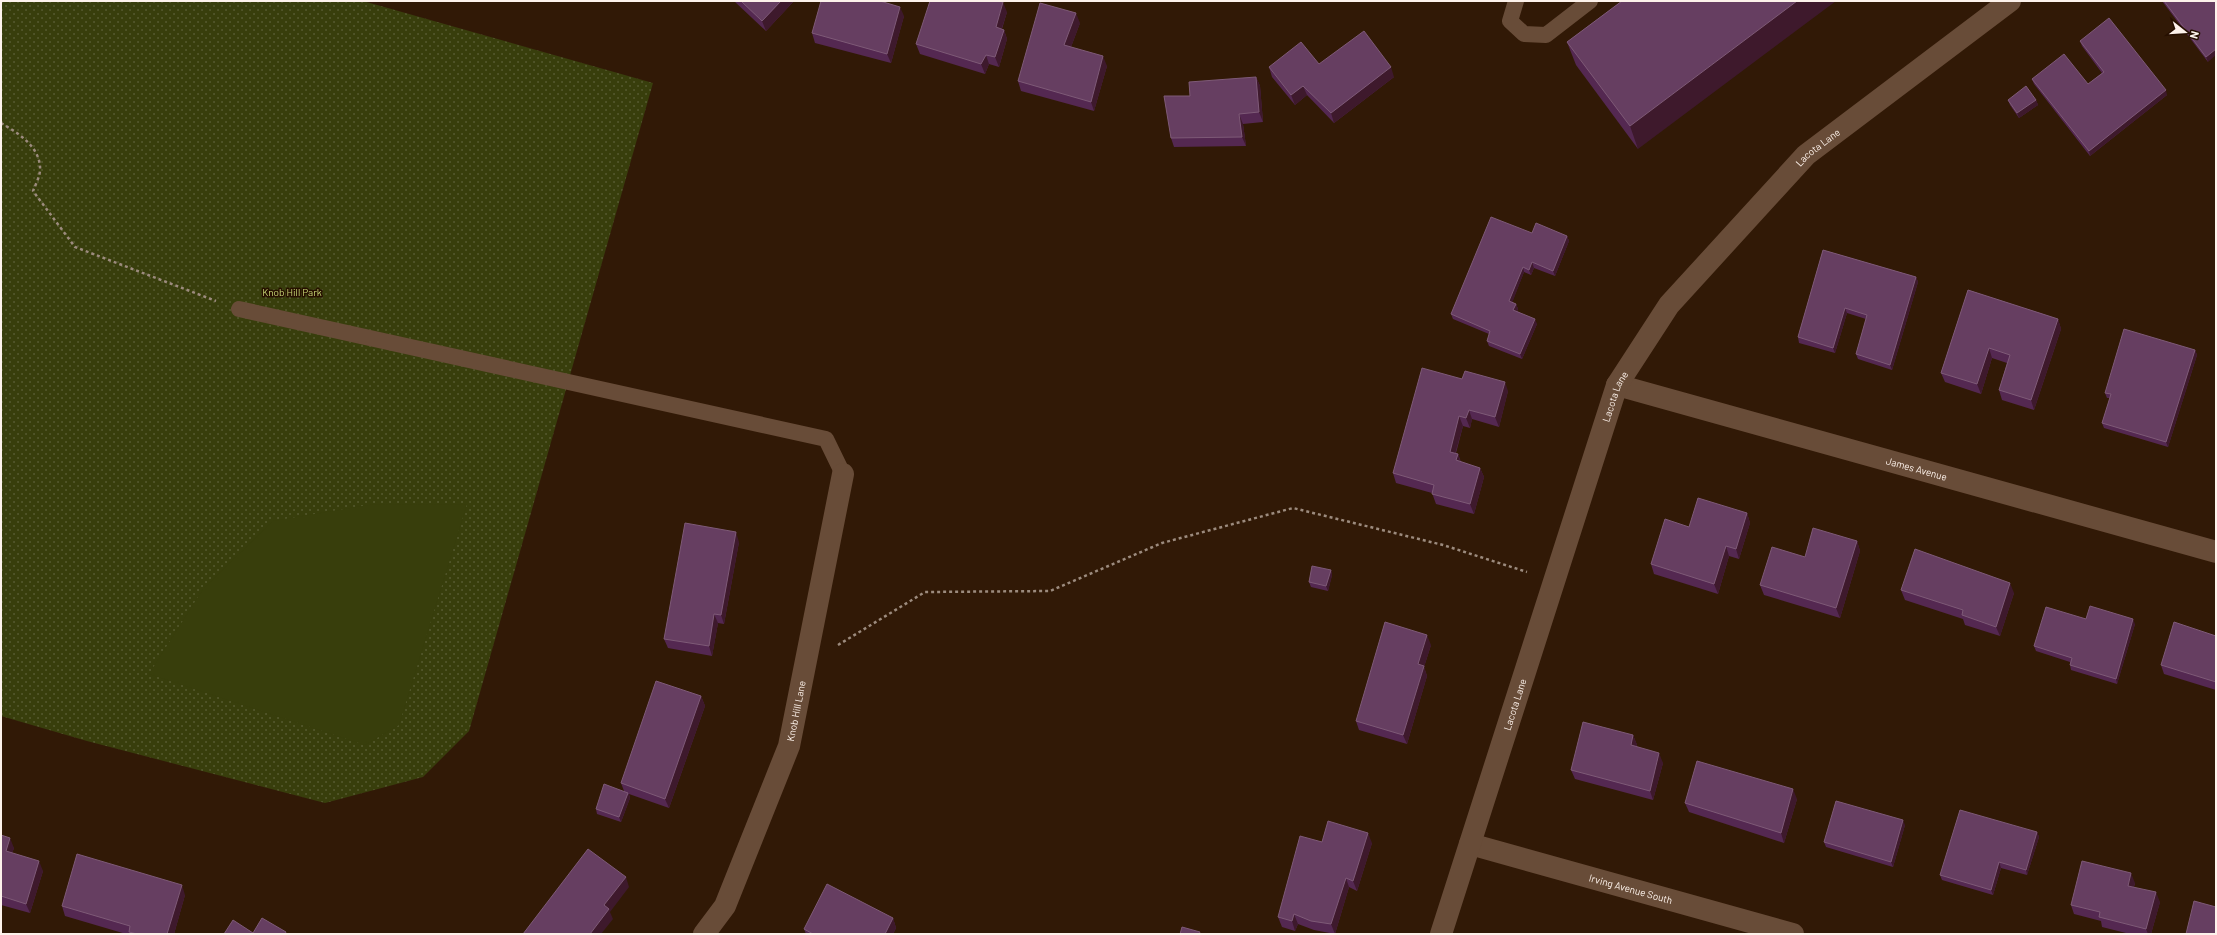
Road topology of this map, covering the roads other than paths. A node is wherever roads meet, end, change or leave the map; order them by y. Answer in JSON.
{"nodes":[{"id":1,"x":1516,"y":1,"type":"edge"},
{"id":2,"x":1590,"y":1,"type":"edge"},
{"id":3,"x":2010,"y":1,"type":"edge"},
{"id":4,"x":239,"y":309,"type":"road end"},
{"id":5,"x":1617,"y":385,"type":"junction"},
{"id":6,"x":844,"y":474,"type":"joint"},
{"id":7,"x":2216,"y":552,"type":"edge"},
{"id":8,"x":1470,"y":844,"type":"junction"},
{"id":9,"x":704,"y":934,"type":"edge"},
{"id":10,"x":1441,"y":934,"type":"edge"},
{"id":11,"x":1793,"y":934,"type":"edge"}],
"edges":[{"from":1,"to":2,"type":"lane"},
{"from":3,"to":5,"type":"street","name":"Lacota Lane"},
{"from":4,"to":6,"type":"lane"},
{"from":5,"to":7,"type":"street","name":"James Avenue"},
{"from":5,"to":8,"type":"street","name":"Lacota Lane"},
{"from":6,"to":9,"type":"street","name":"Knob Hill Lane"},
{"from":8,"to":10,"type":"street","name":"Lacota Lane"},
{"from":8,"to":11,"type":"street","name":"Irving Avenue South"}]}
